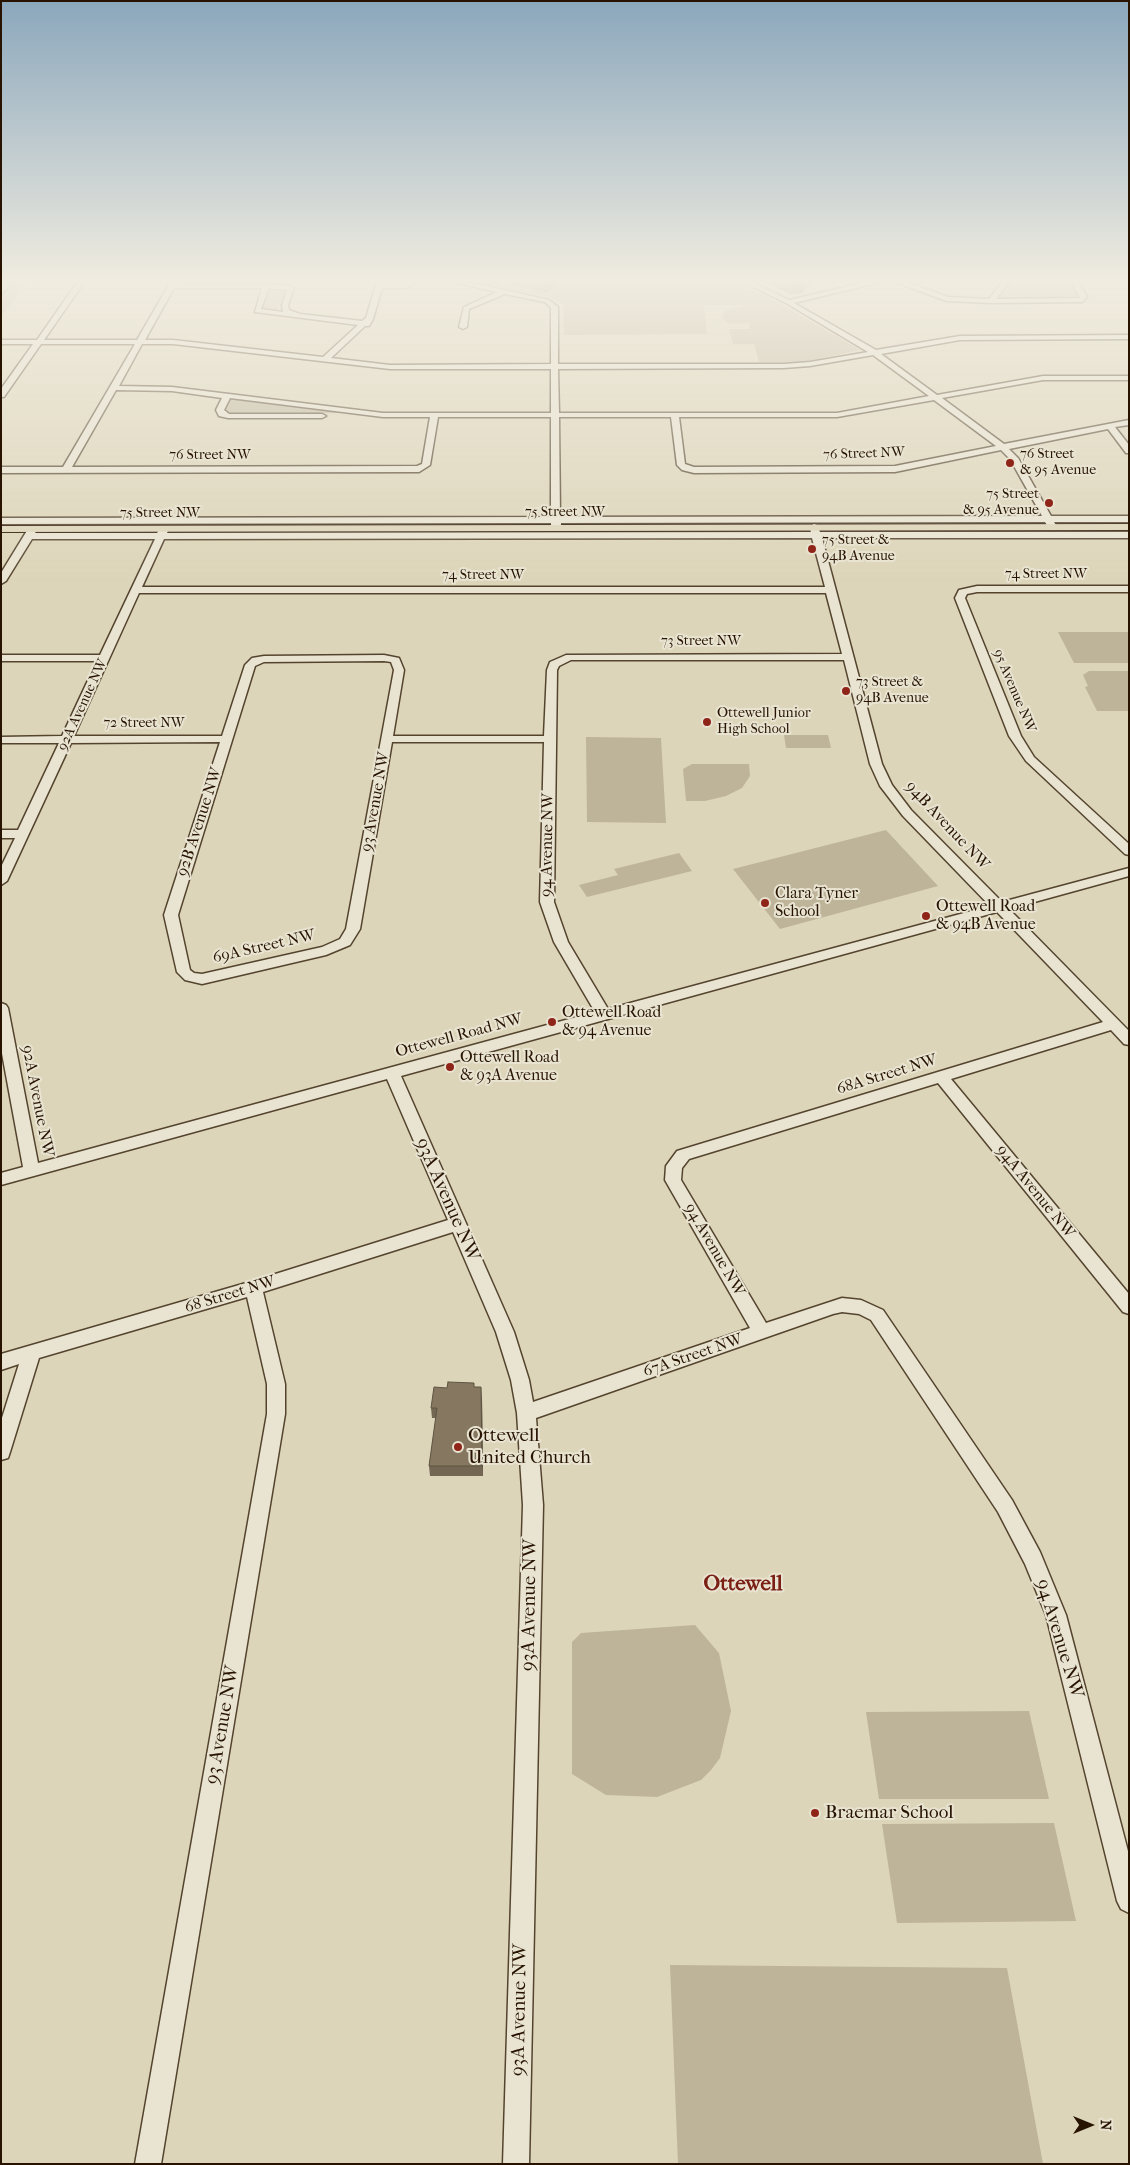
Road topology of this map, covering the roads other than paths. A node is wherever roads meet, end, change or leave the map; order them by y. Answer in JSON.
{"nodes":[{"id":1,"x":10,"y":382,"type":"edge"},
{"id":2,"x":117,"y":382,"type":"edge"},
{"id":3,"x":556,"y":382,"type":"edge"},
{"id":4,"x":914,"y":382,"type":"edge"},
{"id":5,"x":1021,"y":382,"type":"edge"},
{"id":6,"x":114,"y":388,"type":"junction"},
{"id":7,"x":1,"y":395,"type":"edge"},
{"id":8,"x":227,"y":396,"type":"junction"},
{"id":9,"x":936,"y":398,"type":"junction"},
{"id":10,"x":383,"y":415,"type":"junction"},
{"id":11,"x":434,"y":415,"type":"junction"},
{"id":12,"x":556,"y":415,"type":"junction"},
{"id":13,"x":675,"y":415,"type":"junction"},
{"id":14,"x":1129,"y":422,"type":"edge"},
{"id":15,"x":1110,"y":426,"type":"junction"},
{"id":16,"x":1003,"y":447,"type":"junction"},
{"id":17,"x":1129,"y":451,"type":"edge"},
{"id":18,"x":76,"y":453,"type":"junction"},
{"id":19,"x":1,"y":470,"type":"edge"},
{"id":20,"x":66,"y":470,"type":"junction"},
{"id":21,"x":114,"y":470,"type":"junction"},
{"id":22,"x":1129,"y":519,"type":"edge"},
{"id":23,"x":1,"y":521,"type":"edge"},
{"id":24,"x":1049,"y":523,"type":"junction"},
{"id":25,"x":556,"y":524,"type":"junction"},
{"id":26,"x":1129,"y":526,"type":"edge"},
{"id":27,"x":1,"y":529,"type":"edge"},
{"id":28,"x":815,"y":531,"type":"junction"},
{"id":29,"x":31,"y":532,"type":"junction"},
{"id":30,"x":162,"y":533,"type":"junction"},
{"id":31,"x":1129,"y":535,"type":"edge"},
{"id":32,"x":1,"y":581,"type":"edge"},
{"id":33,"x":1129,"y":589,"type":"edge"},
{"id":34,"x":136,"y":590,"type":"junction"},
{"id":35,"x":830,"y":590,"type":"junction"},
{"id":36,"x":963,"y":592,"type":"joint"},
{"id":37,"x":847,"y":657,"type":"junction"},
{"id":38,"x":1,"y":658,"type":"edge"},
{"id":39,"x":105,"y":658,"type":"junction"},
{"id":40,"x":557,"y":662,"type":"joint"},
{"id":41,"x":250,"y":665,"type":"joint"},
{"id":42,"x":226,"y":739,"type":"junction"},
{"id":43,"x":387,"y":739,"type":"junction"},
{"id":44,"x":550,"y":739,"type":"junction"},
{"id":45,"x":1,"y":740,"type":"edge"},
{"id":46,"x":67,"y":740,"type":"junction"},
{"id":47,"x":1,"y":834,"type":"edge"},
{"id":48,"x":23,"y":834,"type":"junction"},
{"id":49,"x":1129,"y":851,"type":"edge"},
{"id":50,"x":1129,"y":872,"type":"edge"},
{"id":51,"x":1,"y":881,"type":"edge"},
{"id":52,"x":1000,"y":906,"type":"junction"},
{"id":53,"x":345,"y":942,"type":"joint"},
{"id":54,"x":190,"y":977,"type":"joint"},
{"id":55,"x":1,"y":1008,"type":"edge"},
{"id":56,"x":604,"y":1015,"type":"junction"},
{"id":57,"x":1114,"y":1024,"type":"junction"},
{"id":58,"x":3,"y":1030,"type":"edge"},
{"id":59,"x":1129,"y":1040,"type":"edge"},
{"id":60,"x":392,"y":1073,"type":"junction"},
{"id":61,"x":941,"y":1077,"type":"junction"},
{"id":62,"x":674,"y":1166,"type":"joint"},
{"id":63,"x":32,"y":1171,"type":"junction"},
{"id":64,"x":1,"y":1179,"type":"edge"},
{"id":65,"x":457,"y":1224,"type":"junction"},
{"id":66,"x":253,"y":1288,"type":"junction"},
{"id":67,"x":861,"y":1307,"type":"joint"},
{"id":68,"x":1129,"y":1308,"type":"edge"},
{"id":69,"x":762,"y":1332,"type":"junction"},
{"id":70,"x":31,"y":1354,"type":"junction"},
{"id":71,"x":1,"y":1362,"type":"edge"},
{"id":72,"x":526,"y":1413,"type":"junction"},
{"id":73,"x":1,"y":1452,"type":"edge"},
{"id":74,"x":1129,"y":1901,"type":"edge"},
{"id":75,"x":148,"y":2164,"type":"edge"},
{"id":76,"x":516,"y":2164,"type":"edge"}],
"edges":[{"from":1,"to":7,"type":"street"},
{"from":2,"to":6,"type":"street"},
{"from":3,"to":12,"type":"street"},
{"from":4,"to":9,"type":"street"},
{"from":5,"to":9,"type":"street"},
{"from":6,"to":8,"type":"street"},
{"from":6,"to":18,"type":"street"},
{"from":8,"to":10,"type":"street"},
{"from":8,"to":10,"type":"street"},
{"from":9,"to":13,"type":"street"},
{"from":9,"to":16,"type":"street"},
{"from":10,"to":11,"type":"street"},
{"from":11,"to":12,"type":"street"},
{"from":11,"to":21,"type":"street","name":"76 Street NW"},
{"from":12,"to":13,"type":"street"},
{"from":12,"to":25,"type":"street"},
{"from":13,"to":16,"type":"street","name":"76 Street NW"},
{"from":14,"to":15,"type":"street","name":"76 Street NW"},
{"from":15,"to":16,"type":"street","name":"76 Street NW"},
{"from":15,"to":17,"type":"street"},
{"from":16,"to":24,"type":"street"},
{"from":18,"to":20,"type":"street"},
{"from":18,"to":21,"type":"street"},
{"from":19,"to":20,"type":"street","name":"76 Street NW"},
{"from":20,"to":21,"type":"street","name":"76 Street NW"},
{"from":22,"to":24,"type":"street","name":"75 Street NW"},
{"from":23,"to":25,"type":"street","name":"75 Street NW"},
{"from":24,"to":25,"type":"street","name":"75 Street NW"},
{"from":24,"to":26,"type":"main road","name":"75 Street NW"},
{"from":24,"to":28,"type":"main road","name":"75 Street NW"},
{"from":25,"to":28,"type":"main road","name":"75 Street NW"},
{"from":25,"to":30,"type":"main road","name":"75 Street NW"},
{"from":27,"to":29,"type":"main road","name":"75 Street NW"},
{"from":28,"to":30,"type":"street","name":"75 Street NW"},
{"from":28,"to":31,"type":"street","name":"75 Street NW"},
{"from":28,"to":35,"type":"street","name":"94B Avenue NW"},
{"from":29,"to":30,"type":"main road","name":"75 Street NW"},
{"from":29,"to":32,"type":"street"},
{"from":30,"to":34,"type":"street","name":"92A Avenue NW"},
{"from":33,"to":36,"type":"street","name":"74 Street NW"},
{"from":34,"to":35,"type":"street","name":"74 Street NW"},
{"from":34,"to":39,"type":"street","name":"92A Avenue NW"},
{"from":35,"to":37,"type":"street","name":"94B Avenue NW"},
{"from":36,"to":49,"type":"street","name":"95 Avenue NW"},
{"from":37,"to":40,"type":"street","name":"73 Street NW"},
{"from":37,"to":52,"type":"street","name":"94B Avenue NW"},
{"from":38,"to":39,"type":"street"},
{"from":39,"to":46,"type":"street","name":"92A Avenue NW"},
{"from":40,"to":44,"type":"street","name":"94 Avenue NW"},
{"from":41,"to":42,"type":"street","name":"92B Avenue NW"},
{"from":41,"to":43,"type":"street","name":"93 Avenue NW"},
{"from":42,"to":46,"type":"street","name":"72 Street NW"},
{"from":42,"to":54,"type":"street","name":"92B Avenue NW"},
{"from":43,"to":44,"type":"street"},
{"from":43,"to":53,"type":"street","name":"93 Avenue NW"},
{"from":44,"to":56,"type":"street","name":"94 Avenue NW"},
{"from":45,"to":46,"type":"street","name":"72 Street NW"},
{"from":46,"to":48,"type":"street","name":"92A Avenue NW"},
{"from":47,"to":48,"type":"street"},
{"from":48,"to":51,"type":"street","name":"92A Avenue NW"},
{"from":50,"to":52,"type":"street","name":"Ottewell Road NW"},
{"from":52,"to":56,"type":"street","name":"Ottewell Road NW"},
{"from":52,"to":57,"type":"street","name":"94B Avenue NW"},
{"from":53,"to":54,"type":"street","name":"69A Street NW"},
{"from":55,"to":58,"type":"street","name":"92A Avenue NW"},
{"from":56,"to":60,"type":"street","name":"Ottewell Road NW"},
{"from":57,"to":59,"type":"street","name":"94B Avenue NW"},
{"from":57,"to":61,"type":"street","name":"68A Street NW"},
{"from":58,"to":63,"type":"street","name":"92A Avenue NW"},
{"from":60,"to":63,"type":"street","name":"Ottewell Road NW"},
{"from":60,"to":65,"type":"street","name":"93A Avenue NW"},
{"from":61,"to":62,"type":"street","name":"68A Street NW"},
{"from":61,"to":68,"type":"street","name":"94A Avenue NW"},
{"from":62,"to":69,"type":"street","name":"94 Avenue NW"},
{"from":63,"to":64,"type":"street","name":"Ottewell Road NW"},
{"from":65,"to":66,"type":"street","name":"68 Street NW"},
{"from":65,"to":72,"type":"street","name":"93A Avenue NW"},
{"from":66,"to":70,"type":"street","name":"68 Street NW"},
{"from":66,"to":75,"type":"street","name":"93 Avenue NW"},
{"from":67,"to":69,"type":"street","name":"67A Street NW"},
{"from":67,"to":74,"type":"street","name":"94 Avenue NW"},
{"from":69,"to":72,"type":"street","name":"67A Street NW"},
{"from":70,"to":71,"type":"street","name":"68 Street NW"},
{"from":70,"to":73,"type":"street"},
{"from":72,"to":76,"type":"street","name":"93A Avenue NW"}]}
